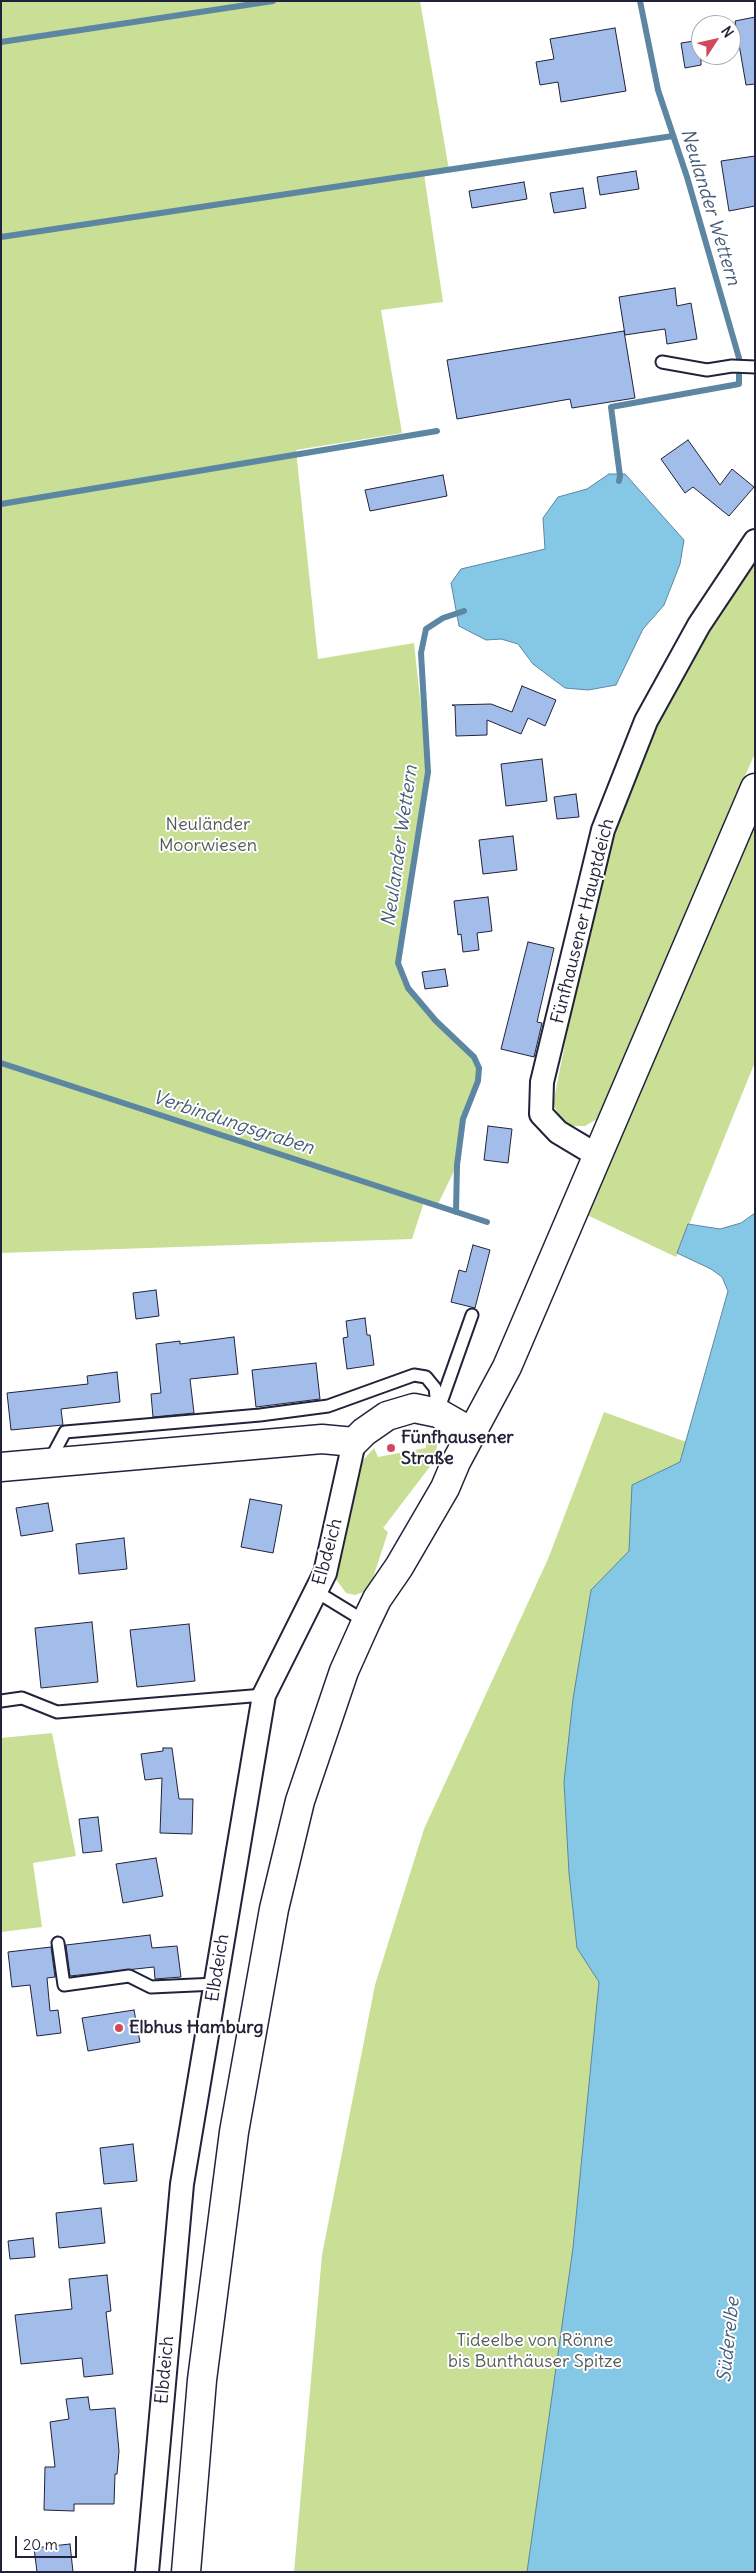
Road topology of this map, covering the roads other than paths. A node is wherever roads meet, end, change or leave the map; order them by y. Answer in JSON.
{"nodes":[{"id":1,"x":662,"y":362,"type":"dead end"},
{"id":2,"x":752,"y":367,"type":"edge"},
{"id":3,"x":755,"y":542,"type":"edge"},
{"id":4,"x":755,"y":788,"type":"edge"},
{"id":5,"x":598,"y":1156,"type":"junction"},
{"id":6,"x":472,"y":1315,"type":"dead end"},
{"id":7,"x":438,"y":1413,"type":"junction"},
{"id":8,"x":473,"y":1433,"type":"junction"},
{"id":9,"x":354,"y":1442,"type":"junction"},
{"id":10,"x":49,"y":1463,"type":"junction"},
{"id":11,"x":1,"y":1467,"type":"edge"},
{"id":12,"x":317,"y":1592,"type":"junction"},
{"id":13,"x":371,"y":1610,"type":"junction"},
{"id":14,"x":264,"y":1695,"type":"junction"},
{"id":15,"x":1,"y":1701,"type":"edge"},
{"id":16,"x":58,"y":1943,"type":"dead end"},
{"id":17,"x":216,"y":1984,"type":"junction"},
{"id":18,"x":147,"y":2572,"type":"edge"},
{"id":19,"x":186,"y":2572,"type":"edge"}],
"edges":[{"from":1,"to":2,"type":"lane"},
{"from":3,"to":5,"type":"street","name":"Fünfhausener Hauptdeich"},
{"from":4,"to":5,"type":"street"},
{"from":5,"to":8,"type":"street"},
{"from":6,"to":7,"type":"lane"},
{"from":7,"to":8,"type":"street"},
{"from":7,"to":9,"type":"street"},
{"from":7,"to":10,"type":"lane"},
{"from":8,"to":13,"type":"street"},
{"from":9,"to":10,"type":"street"},
{"from":9,"to":12,"type":"street","name":"Elbdeich"},
{"from":10,"to":11,"type":"street"},
{"from":12,"to":13,"type":"lane"},
{"from":12,"to":14,"type":"street","name":"Elbdeich"},
{"from":13,"to":19,"type":"street"},
{"from":14,"to":15,"type":"lane"},
{"from":14,"to":17,"type":"street","name":"Elbdeich"},
{"from":16,"to":17,"type":"lane"},
{"from":17,"to":18,"type":"street","name":"Elbdeich"}]}
